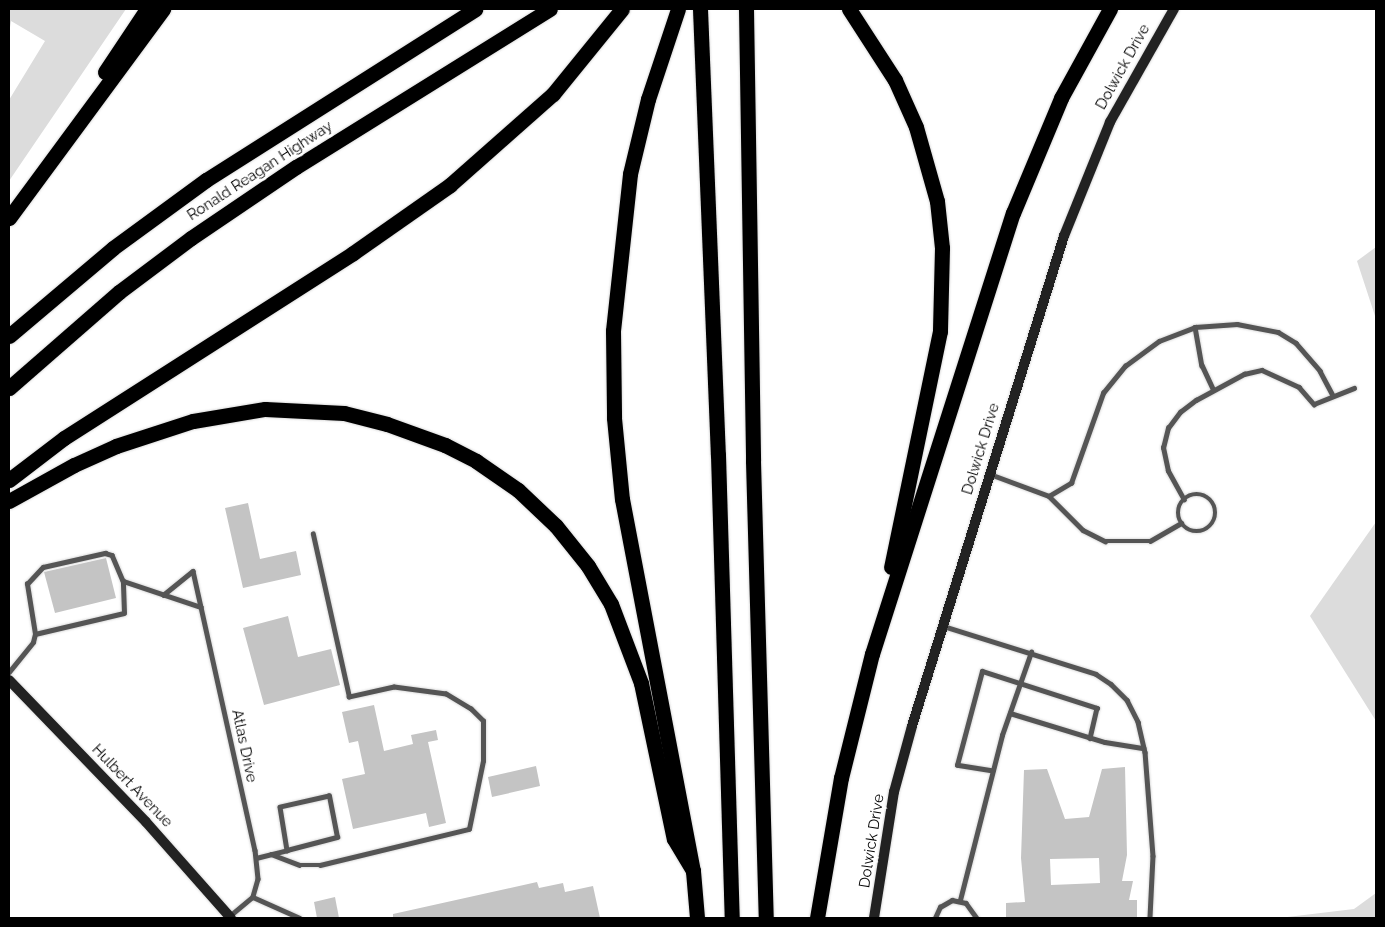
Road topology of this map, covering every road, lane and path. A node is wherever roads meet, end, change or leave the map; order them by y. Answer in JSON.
{"nodes":[{"id":1,"x":147,"y":9,"type":"edge"},
{"id":2,"x":163,"y":9,"type":"edge"},
{"id":3,"x":475,"y":9,"type":"edge"},
{"id":4,"x":550,"y":9,"type":"edge"},
{"id":5,"x":622,"y":9,"type":"edge"},
{"id":6,"x":678,"y":9,"type":"edge"},
{"id":7,"x":700,"y":9,"type":"edge"},
{"id":8,"x":746,"y":9,"type":"edge"},
{"id":9,"x":849,"y":9,"type":"edge"},
{"id":10,"x":1110,"y":9,"type":"edge"},
{"id":11,"x":1174,"y":9,"type":"edge"},
{"id":12,"x":9,"y":217,"type":"edge"},
{"id":13,"x":1195,"y":327,"type":"junction"},
{"id":14,"x":9,"y":336,"type":"edge"},
{"id":15,"x":9,"y":388,"type":"edge"},
{"id":16,"x":1354,"y":388,"type":"dead end"},
{"id":17,"x":1213,"y":389,"type":"junction"},
{"id":18,"x":1332,"y":394,"type":"junction"},
{"id":19,"x":989,"y":473,"type":"junction"},
{"id":20,"x":9,"y":480,"type":"edge"},
{"id":21,"x":1049,"y":496,"type":"junction"},
{"id":22,"x":1184,"y":500,"type":"junction"},
{"id":23,"x":9,"y":501,"type":"edge"},
{"id":24,"x":1181,"y":523,"type":"junction"},
{"id":25,"x":313,"y":534,"type":"dead end"},
{"id":26,"x":123,"y":581,"type":"junction"},
{"id":27,"x":163,"y":595,"type":"junction"},
{"id":28,"x":201,"y":607,"type":"junction"},
{"id":29,"x":941,"y":626,"type":"junction"},
{"id":30,"x":36,"y":634,"type":"junction"},
{"id":31,"x":1031,"y":652,"type":"junction"},
{"id":32,"x":872,"y":654,"type":"junction"},
{"id":33,"x":9,"y":672,"type":"edge"},
{"id":34,"x":9,"y":680,"type":"edge"},
{"id":35,"x":1020,"y":682,"type":"junction"},
{"id":36,"x":1010,"y":713,"type":"junction"},
{"id":37,"x":1090,"y":738,"type":"junction"},
{"id":38,"x":1144,"y":748,"type":"junction"},
{"id":39,"x":993,"y":771,"type":"junction"},
{"id":40,"x":287,"y":850,"type":"junction"},
{"id":41,"x":271,"y":854,"type":"junction"},
{"id":42,"x":256,"y":858,"type":"junction"},
{"id":43,"x":692,"y":871,"type":"junction"},
{"id":44,"x":253,"y":897,"type":"junction"},
{"id":45,"x":960,"y":900,"type":"junction"},
{"id":46,"x":230,"y":917,"type":"edge"},
{"id":47,"x":300,"y":918,"type":"edge"},
{"id":48,"x":697,"y":918,"type":"edge"},
{"id":49,"x":732,"y":918,"type":"edge"},
{"id":50,"x":766,"y":918,"type":"edge"},
{"id":51,"x":817,"y":918,"type":"edge"},
{"id":52,"x":874,"y":918,"type":"edge"},
{"id":53,"x":935,"y":918,"type":"edge"},
{"id":54,"x":977,"y":918,"type":"edge"},
{"id":55,"x":1150,"y":918,"type":"edge"}],
"edges":[{"from":1,"to":12,"type":"highway"},
{"from":2,"to":12,"type":"highway"},
{"from":3,"to":14,"type":"highway","name":"Ronald Reagan Highway"},
{"from":4,"to":15,"type":"highway","name":"Ronald Reagan Highway"},
{"from":5,"to":20,"type":"highway"},
{"from":6,"to":43,"type":"highway"},
{"from":7,"to":49,"type":"highway"},
{"from":8,"to":50,"type":"highway"},
{"from":9,"to":32,"type":"highway"},
{"from":10,"to":32,"type":"highway"},
{"from":11,"to":19,"type":"main road","name":"Dolwick Drive"},
{"from":13,"to":17,"type":"lane"},
{"from":13,"to":18,"type":"lane"},
{"from":13,"to":21,"type":"lane"},
{"from":16,"to":18,"type":"lane"},
{"from":17,"to":18,"type":"lane"},
{"from":17,"to":22,"type":"lane"},
{"from":19,"to":21,"type":"lane"},
{"from":19,"to":29,"type":"main road","name":"Dolwick Drive"},
{"from":21,"to":24,"type":"lane"},
{"from":22,"to":24,"type":"lane"},
{"from":22,"to":24,"type":"lane"},
{"from":23,"to":43,"type":"highway"},
{"from":25,"to":41,"type":"lane"},
{"from":26,"to":27,"type":"lane"},
{"from":26,"to":30,"type":"lane"},
{"from":26,"to":30,"type":"lane"},
{"from":27,"to":28,"type":"lane"},
{"from":27,"to":28,"type":"lane","name":"Atlas Drive"},
{"from":28,"to":42,"type":"lane","name":"Atlas Drive"},
{"from":29,"to":31,"type":"lane"},
{"from":29,"to":52,"type":"main road","name":"Dolwick Drive"},
{"from":30,"to":33,"type":"lane"},
{"from":31,"to":35,"type":"lane"},
{"from":31,"to":38,"type":"lane"},
{"from":32,"to":51,"type":"highway"},
{"from":34,"to":46,"type":"main road","name":"Hulbert Avenue"},
{"from":35,"to":36,"type":"lane"},
{"from":35,"to":37,"type":"lane"},
{"from":35,"to":39,"type":"lane"},
{"from":36,"to":37,"type":"lane"},
{"from":36,"to":39,"type":"lane"},
{"from":37,"to":38,"type":"lane"},
{"from":38,"to":55,"type":"lane"},
{"from":39,"to":45,"type":"lane"},
{"from":40,"to":40,"type":"lane"},
{"from":40,"to":41,"type":"lane"},
{"from":41,"to":42,"type":"lane"},
{"from":42,"to":44,"type":"lane","name":"Atlas Drive"},
{"from":43,"to":48,"type":"highway"},
{"from":44,"to":46,"type":"lane"},
{"from":44,"to":47,"type":"lane"},
{"from":45,"to":53,"type":"lane"},
{"from":45,"to":54,"type":"lane"}]}
